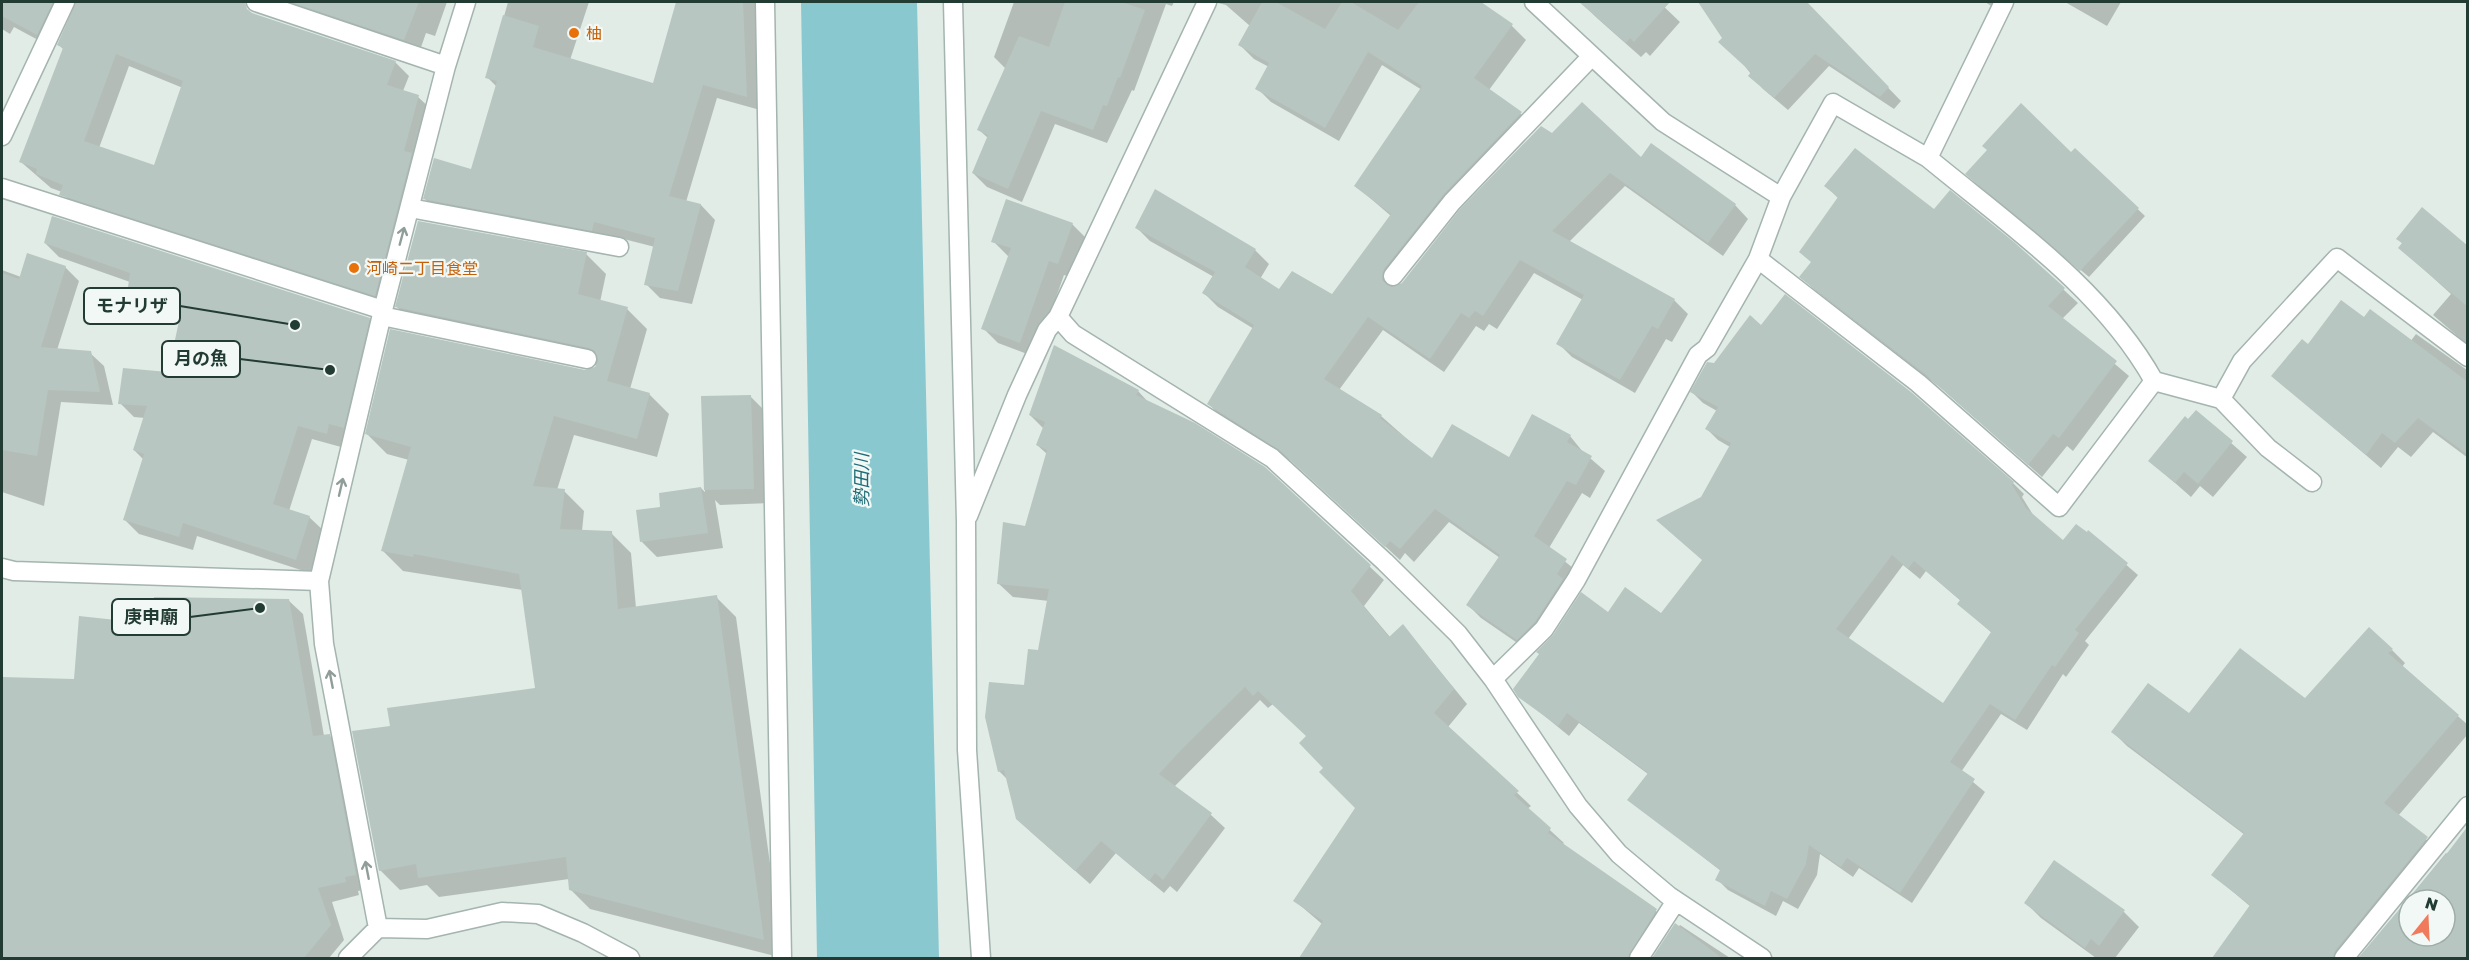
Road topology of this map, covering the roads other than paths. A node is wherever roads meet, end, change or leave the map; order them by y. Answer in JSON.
{"nodes":[{"id":1,"x":65,"y":2,"type":"edge"},
{"id":2,"x":256,"y":2,"type":"edge"},
{"id":3,"x":466,"y":2,"type":"edge"},
{"id":4,"x":765,"y":2,"type":"edge"},
{"id":5,"x":953,"y":2,"type":"edge"},
{"id":6,"x":1207,"y":2,"type":"edge"},
{"id":7,"x":1534,"y":2,"type":"edge"},
{"id":8,"x":2004,"y":2,"type":"edge"},
{"id":9,"x":1591,"y":57,"type":"junction"},
{"id":10,"x":446,"y":66,"type":"junction"},
{"id":11,"x":2,"y":136,"type":"edge"},
{"id":12,"x":1928,"y":158,"type":"junction"},
{"id":13,"x":2,"y":188,"type":"edge"},
{"id":14,"x":1781,"y":197,"type":"junction"},
{"id":15,"x":410,"y":208,"type":"junction"},
{"id":16,"x":619,"y":247,"type":"dead end"},
{"id":17,"x":1758,"y":259,"type":"junction"},
{"id":18,"x":1393,"y":276,"type":"dead end"},
{"id":19,"x":382,"y":313,"type":"junction"},
{"id":20,"x":1058,"y":317,"type":"junction"},
{"id":21,"x":2468,"y":357,"type":"edge"},
{"id":22,"x":587,"y":359,"type":"dead end"},
{"id":23,"x":2154,"y":381,"type":"junction"},
{"id":24,"x":2221,"y":399,"type":"junction"},
{"id":25,"x":2312,"y":482,"type":"dead end"},
{"id":26,"x":966,"y":522,"type":"junction"},
{"id":27,"x":2,"y":568,"type":"edge"},
{"id":28,"x":319,"y":581,"type":"junction"},
{"id":29,"x":1493,"y":679,"type":"junction"},
{"id":30,"x":2468,"y":806,"type":"edge"},
{"id":31,"x":1676,"y":900,"type":"junction"},
{"id":32,"x":378,"y":928,"type":"junction"},
{"id":33,"x":348,"y":958,"type":"edge"},
{"id":34,"x":630,"y":958,"type":"edge"},
{"id":35,"x":782,"y":958,"type":"edge"},
{"id":36,"x":981,"y":958,"type":"edge"},
{"id":37,"x":1639,"y":958,"type":"edge"},
{"id":38,"x":1762,"y":958,"type":"edge"},
{"id":39,"x":2344,"y":958,"type":"edge"}],
"edges":[{"from":1,"to":11,"type":"street"},
{"from":2,"to":10,"type":"street"},
{"from":3,"to":10,"type":"street"},
{"from":4,"to":35,"type":"street"},
{"from":5,"to":26,"type":"street"},
{"from":6,"to":20,"type":"street"},
{"from":7,"to":9,"type":"street"},
{"from":8,"to":12,"type":"street"},
{"from":9,"to":14,"type":"street"},
{"from":9,"to":18,"type":"street"},
{"from":10,"to":15,"type":"street"},
{"from":12,"to":14,"type":"street"},
{"from":12,"to":23,"type":"street"},
{"from":13,"to":19,"type":"street"},
{"from":14,"to":17,"type":"street"},
{"from":15,"to":16,"type":"street"},
{"from":19,"to":15,"type":"street","one_way":true},
{"from":17,"to":23,"type":"street"},
{"from":17,"to":29,"type":"street"},
{"from":19,"to":22,"type":"street"},
{"from":28,"to":19,"type":"street","one_way":true},
{"from":20,"to":26,"type":"street"},
{"from":20,"to":29,"type":"street"},
{"from":21,"to":24,"type":"street"},
{"from":23,"to":24,"type":"street"},
{"from":24,"to":25,"type":"street"},
{"from":26,"to":36,"type":"street"},
{"from":27,"to":28,"type":"street"},
{"from":32,"to":28,"type":"street","one_way":true},
{"from":29,"to":31,"type":"street"},
{"from":30,"to":39,"type":"street"},
{"from":31,"to":37,"type":"street"},
{"from":31,"to":38,"type":"street"},
{"from":32,"to":33,"type":"street"},
{"from":32,"to":34,"type":"street"}]}
